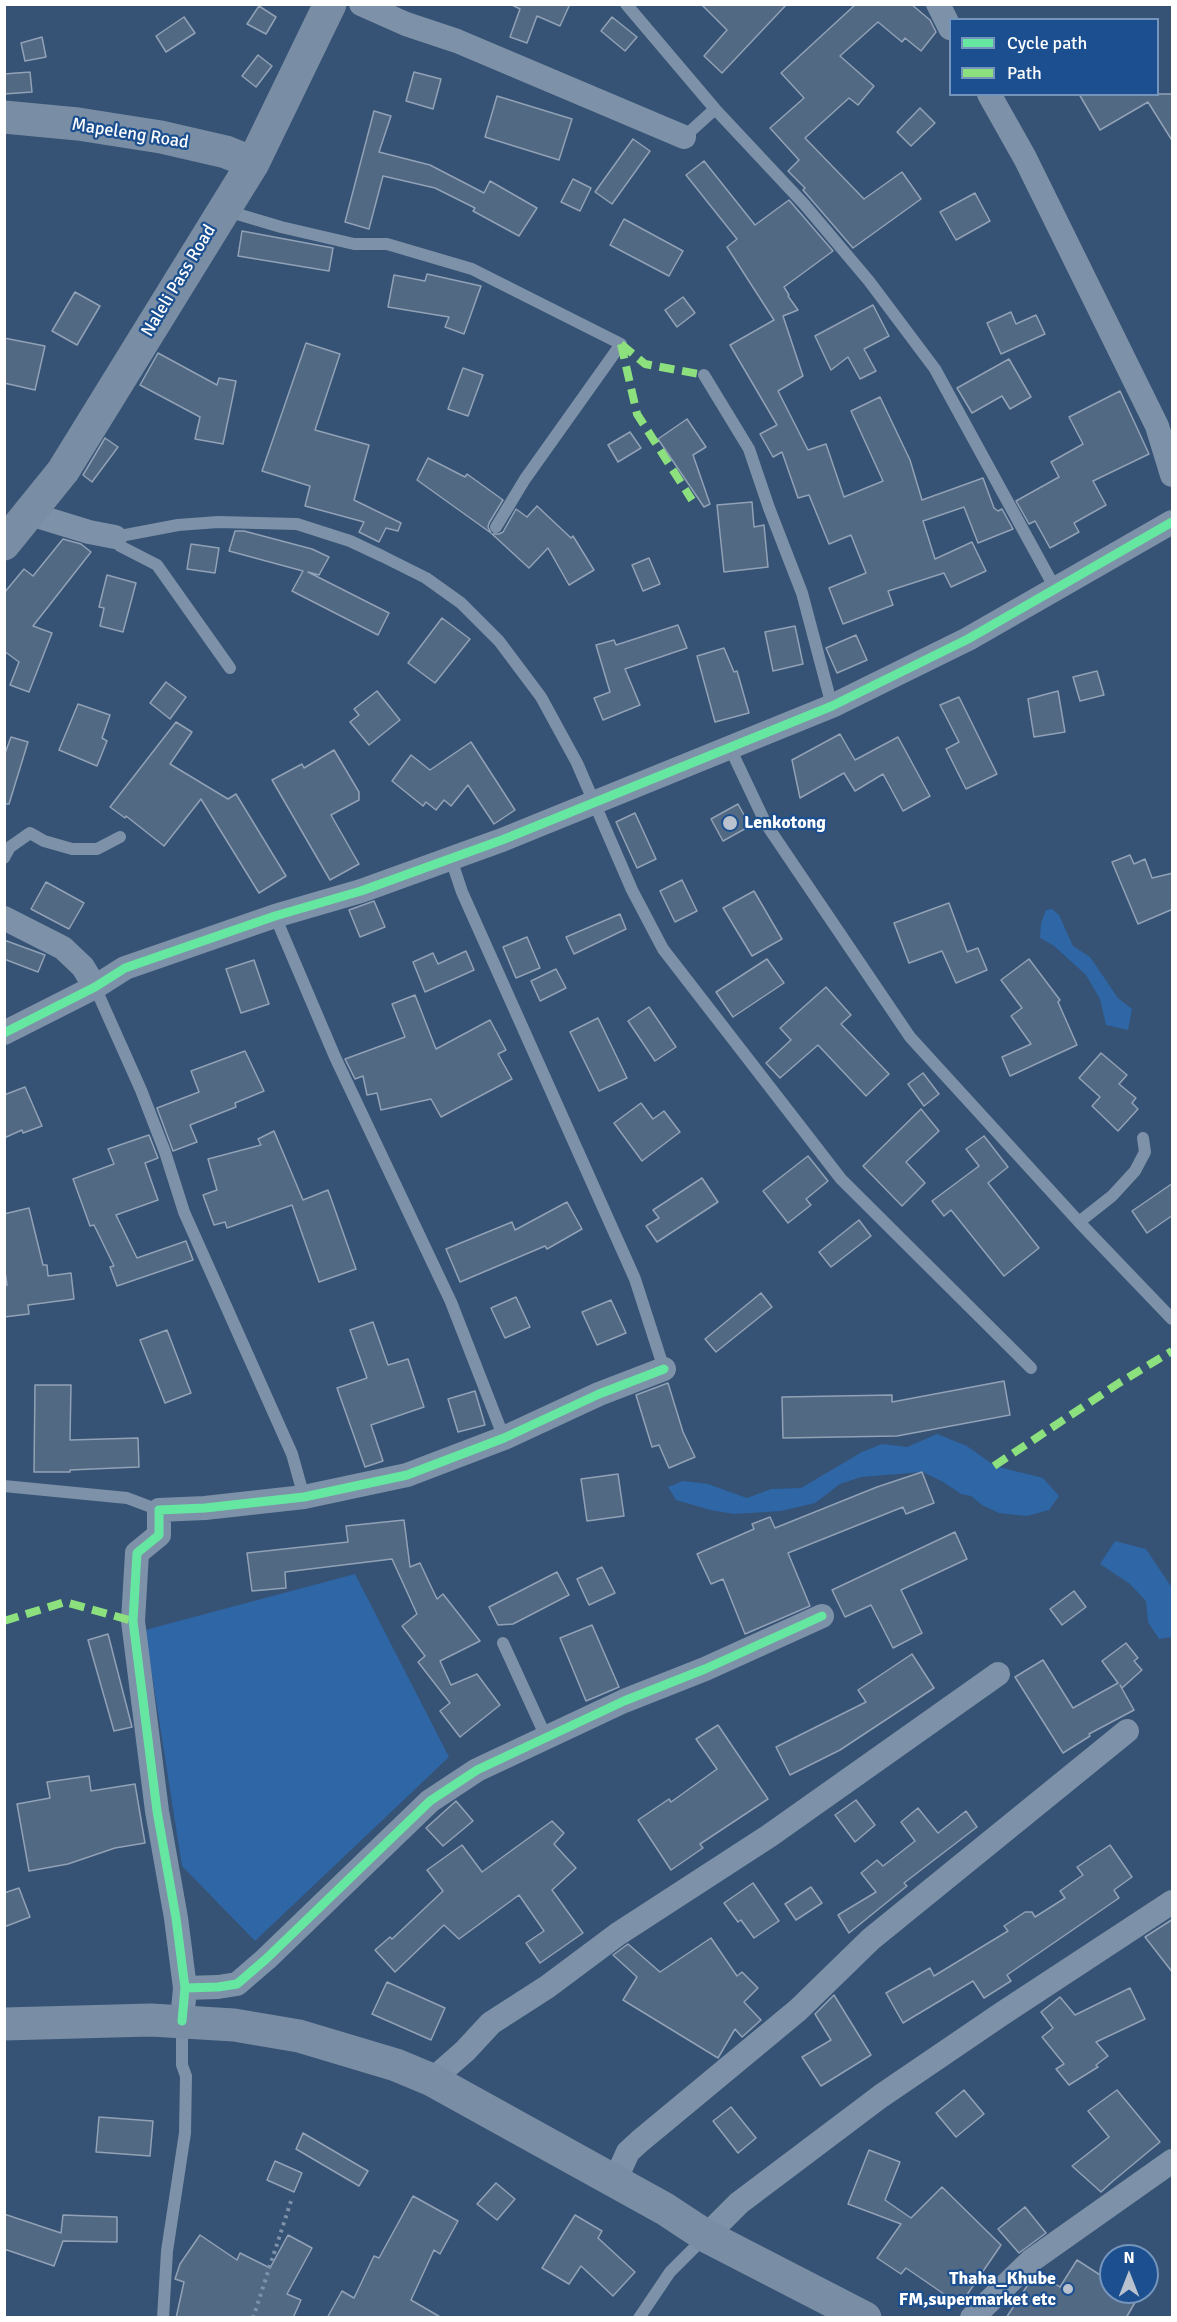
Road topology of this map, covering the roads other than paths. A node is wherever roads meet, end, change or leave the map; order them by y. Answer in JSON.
{"nodes":[{"id":1,"x":330,"y":4,"type":"edge"},
{"id":2,"x":362,"y":4,"type":"edge"},
{"id":3,"x":626,"y":4,"type":"edge"},
{"id":4,"x":938,"y":4,"type":"edge"},
{"id":5,"x":949,"y":24,"type":"edge"},
{"id":6,"x":990,"y":96,"type":"edge"},
{"id":7,"x":715,"y":109,"type":"junction"},
{"id":8,"x":4,"y":117,"type":"edge"},
{"id":9,"x":684,"y":137,"type":"joint"},
{"id":10,"x":253,"y":163,"type":"junction"},
{"id":11,"x":223,"y":209,"type":"junction"},
{"id":12,"x":704,"y":375,"type":"dead end"},
{"id":13,"x":1173,"y":475,"type":"edge"},
{"id":14,"x":27,"y":513,"type":"junction"},
{"id":15,"x":1173,"y":522,"type":"edge"},
{"id":16,"x":496,"y":527,"type":"dead end"},
{"id":17,"x":115,"y":537,"type":"junction"},
{"id":18,"x":4,"y":544,"type":"edge"},
{"id":19,"x":1056,"y":590,"type":"junction"},
{"id":20,"x":230,"y":668,"type":"dead end"},
{"id":21,"x":832,"y":706,"type":"junction"},
{"id":22,"x":730,"y":748,"type":"junction"},
{"id":23,"x":593,"y":801,"type":"junction"},
{"id":24,"x":120,"y":837,"type":"dead end"},
{"id":25,"x":4,"y":858,"type":"edge"},
{"id":26,"x":451,"y":859,"type":"junction"},
{"id":27,"x":276,"y":916,"type":"junction"},
{"id":28,"x":4,"y":918,"type":"edge"},
{"id":29,"x":95,"y":987,"type":"junction"},
{"id":30,"x":4,"y":1033,"type":"edge"},
{"id":31,"x":1143,"y":1138,"type":"dead end"},
{"id":32,"x":1079,"y":1222,"type":"junction"},
{"id":33,"x":1173,"y":1319,"type":"edge"},
{"id":34,"x":1031,"y":1368,"type":"dead end"},
{"id":35,"x":664,"y":1369,"type":"joint"},
{"id":36,"x":504,"y":1438,"type":"junction"},
{"id":37,"x":4,"y":1485,"type":"edge"},
{"id":38,"x":304,"y":1497,"type":"junction"},
{"id":39,"x":159,"y":1510,"type":"junction"},
{"id":40,"x":822,"y":1616,"type":"dead end"},
{"id":41,"x":503,"y":1643,"type":"dead end"},
{"id":42,"x":998,"y":1674,"type":"dead end"},
{"id":43,"x":1127,"y":1731,"type":"dead end"},
{"id":44,"x":546,"y":1737,"type":"junction"},
{"id":45,"x":1173,"y":1902,"type":"edge"},
{"id":46,"x":185,"y":1988,"type":"junction"},
{"id":47,"x":182,"y":2021,"type":"junction"},
{"id":48,"x":4,"y":2024,"type":"edge"},
{"id":49,"x":432,"y":2080,"type":"junction"},
{"id":50,"x":1173,"y":2161,"type":"edge"},
{"id":51,"x":614,"y":2183,"type":"junction"},
{"id":52,"x":706,"y":2236,"type":"junction"},
{"id":53,"x":163,"y":2318,"type":"edge"},
{"id":54,"x":639,"y":2318,"type":"edge"},
{"id":55,"x":865,"y":2318,"type":"edge"},
{"id":56,"x":972,"y":2318,"type":"edge"}],
"edges":[{"from":1,"to":10,"type":"main road","name":"Naleli Pass Road"},
{"from":2,"to":9,"type":"street"},
{"from":3,"to":7,"type":"lane"},
{"from":4,"to":5,"type":"street"},
{"from":6,"to":13,"type":"street"},
{"from":7,"to":9,"type":"lane"},
{"from":7,"to":19,"type":"lane"},
{"from":8,"to":10,"type":"main road","name":"Mapeleng Road"},
{"from":10,"to":11,"type":"main road","name":"Naleli Pass Road"},
{"from":11,"to":14,"type":"main road","name":"Naleli Pass Road"},
{"from":11,"to":16,"type":"lane"},
{"from":12,"to":21,"type":"lane"},
{"from":14,"to":17,"type":"street"},
{"from":14,"to":18,"type":"main road","name":"Naleli Pass Road"},
{"from":15,"to":19,"type":"street"},
{"from":17,"to":20,"type":"lane"},
{"from":17,"to":23,"type":"lane"},
{"from":19,"to":21,"type":"street"},
{"from":21,"to":22,"type":"street"},
{"from":22,"to":23,"type":"street"},
{"from":22,"to":32,"type":"lane"},
{"from":23,"to":26,"type":"street"},
{"from":23,"to":34,"type":"lane"},
{"from":24,"to":25,"type":"lane"},
{"from":26,"to":27,"type":"street"},
{"from":26,"to":35,"type":"lane"},
{"from":27,"to":29,"type":"street"},
{"from":27,"to":36,"type":"lane"},
{"from":28,"to":29,"type":"street"},
{"from":29,"to":30,"type":"street"},
{"from":29,"to":38,"type":"lane"},
{"from":31,"to":32,"type":"lane"},
{"from":32,"to":33,"type":"lane"},
{"from":35,"to":36,"type":"street"},
{"from":36,"to":38,"type":"street"},
{"from":37,"to":39,"type":"lane"},
{"from":38,"to":39,"type":"street"},
{"from":39,"to":46,"type":"street"},
{"from":40,"to":44,"type":"street"},
{"from":41,"to":44,"type":"lane"},
{"from":42,"to":49,"type":"street"},
{"from":43,"to":51,"type":"street"},
{"from":44,"to":46,"type":"street"},
{"from":45,"to":52,"type":"street"},
{"from":46,"to":47,"type":"street"},
{"from":47,"to":48,"type":"main road"},
{"from":47,"to":49,"type":"main road"},
{"from":47,"to":53,"type":"lane"},
{"from":49,"to":51,"type":"main road"},
{"from":50,"to":56,"type":"street"},
{"from":51,"to":52,"type":"main road"},
{"from":52,"to":54,"type":"lane"},
{"from":52,"to":55,"type":"main road"}]}
